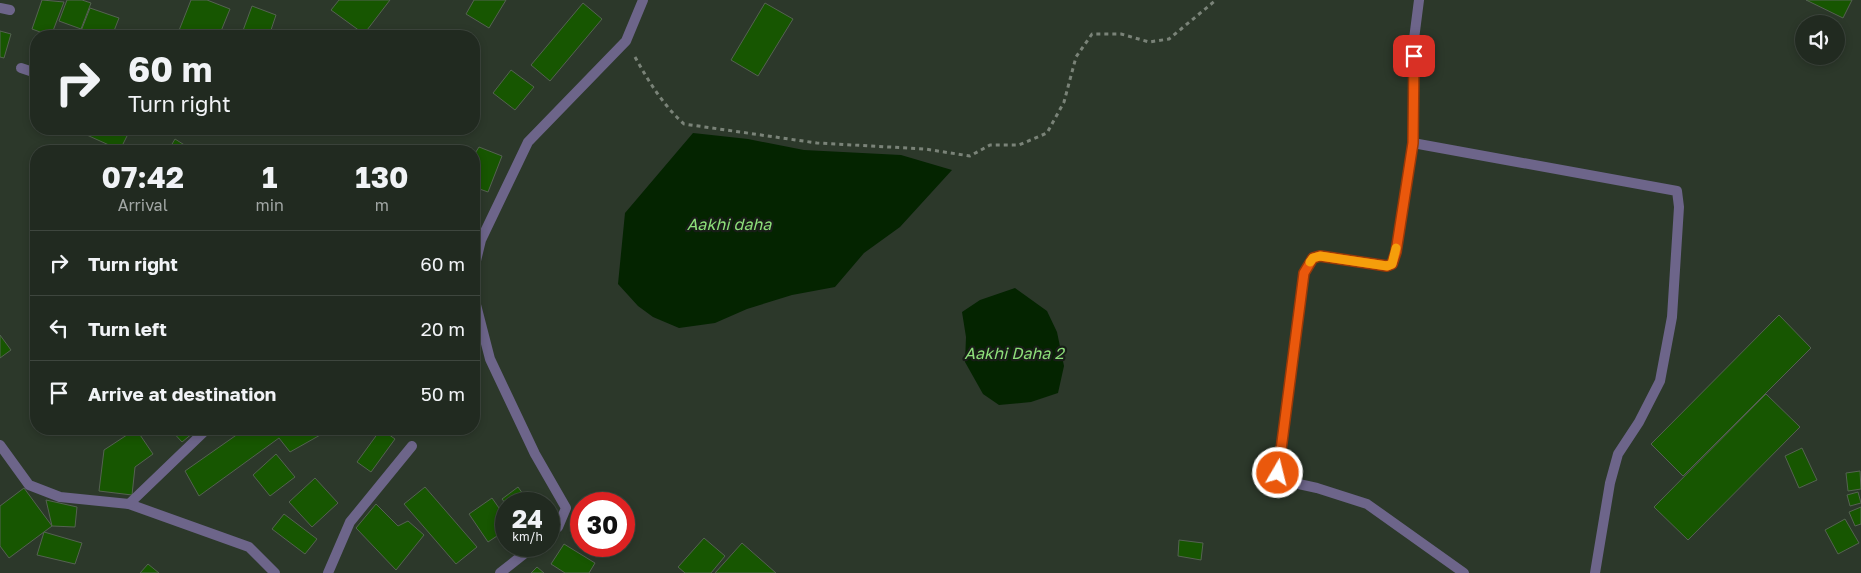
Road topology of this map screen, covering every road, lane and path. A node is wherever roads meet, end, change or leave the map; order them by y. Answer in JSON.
{"nodes":[{"id":1,"x":643,"y":0,"type":"edge"},
{"id":2,"x":1216,"y":0,"type":"edge"},
{"id":3,"x":1419,"y":0,"type":"edge"},
{"id":4,"x":626,"y":41,"type":"junction"},
{"id":5,"x":21,"y":68,"type":"dead end"},
{"id":6,"x":30,"y":71,"type":"edge"},
{"id":7,"x":1413,"y":143,"type":"junction"},
{"id":8,"x":480,"y":244,"type":"edge"},
{"id":9,"x":480,"y":320,"type":"edge"},
{"id":10,"x":201,"y":435,"type":"edge"},
{"id":11,"x":0,"y":445,"type":"edge"},
{"id":12,"x":412,"y":446,"type":"dead end"},
{"id":13,"x":557,"y":492,"type":"edge"},
{"id":14,"x":560,"y":498,"type":"edge"},
{"id":15,"x":129,"y":504,"type":"junction"},
{"id":16,"x":560,"y":522,"type":"edge"},
{"id":17,"x":520,"y":557,"type":"edge"},
{"id":18,"x":275,"y":573,"type":"edge"},
{"id":19,"x":328,"y":573,"type":"edge"},
{"id":20,"x":500,"y":573,"type":"edge"},
{"id":21,"x":1464,"y":573,"type":"edge"},
{"id":22,"x":1595,"y":573,"type":"edge"}],
"edges":[{"from":1,"to":4,"type":"street"},
{"from":2,"to":4,"type":"path"},
{"from":3,"to":7,"type":"street"},
{"from":4,"to":8,"type":"street"},
{"from":5,"to":6,"type":"street"},
{"from":7,"to":21,"type":"street"},
{"from":7,"to":22,"type":"street"},
{"from":9,"to":13,"type":"street"},
{"from":10,"to":15,"type":"street"},
{"from":11,"to":15,"type":"street"},
{"from":12,"to":19,"type":"street"},
{"from":14,"to":16,"type":"street"},
{"from":15,"to":18,"type":"street"},
{"from":17,"to":20,"type":"street"}]}
